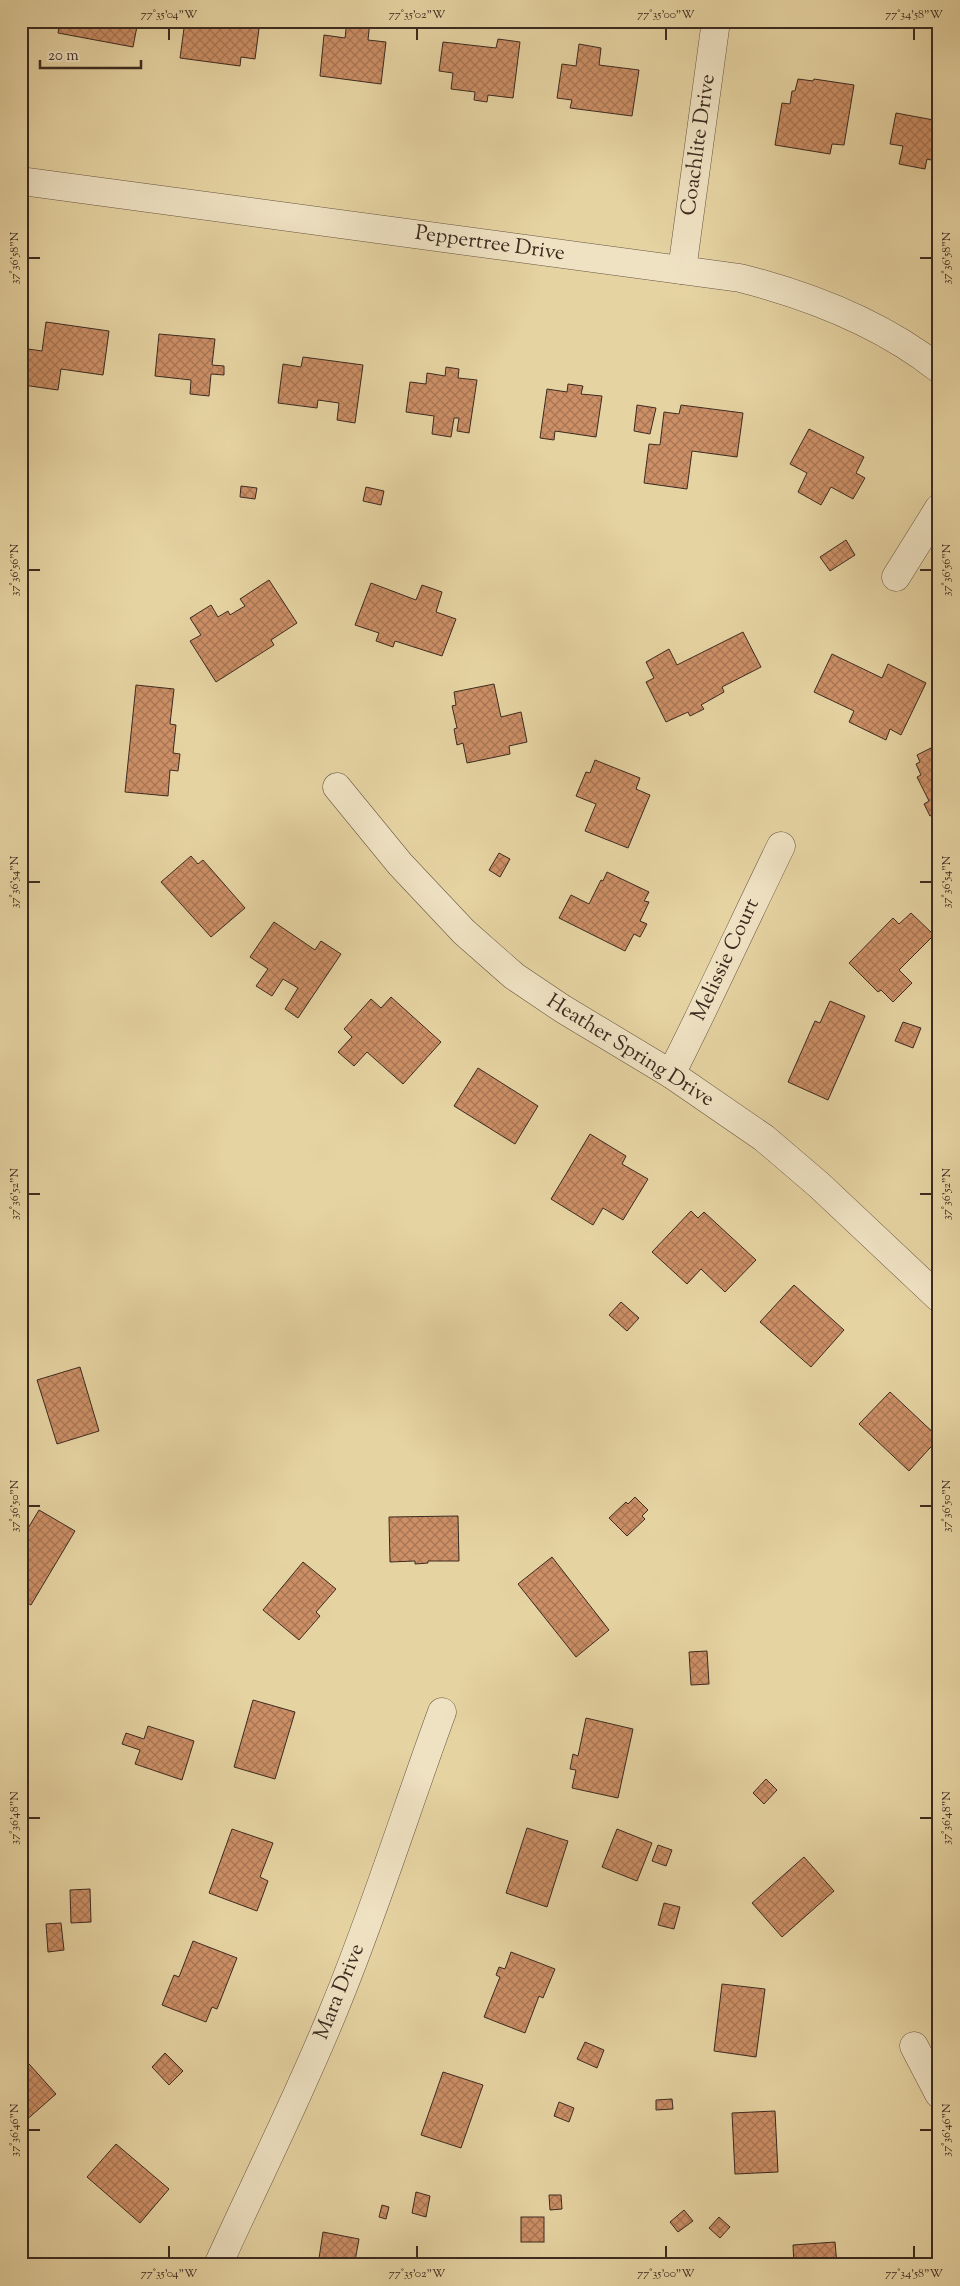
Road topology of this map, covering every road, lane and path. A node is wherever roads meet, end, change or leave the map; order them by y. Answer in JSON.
{"nodes":[{"id":1,"x":716,"y":21,"type":"edge"},
{"id":2,"x":21,"y":181,"type":"edge"},
{"id":3,"x":682,"y":270,"type":"junction"},
{"id":4,"x":939,"y":369,"type":"edge"},
{"id":5,"x":939,"y":508,"type":"edge"},
{"id":6,"x":896,"y":577,"type":"dead end"},
{"id":7,"x":337,"y":787,"type":"dead end"},
{"id":8,"x":781,"y":846,"type":"dead end"},
{"id":9,"x":671,"y":1074,"type":"junction"},
{"id":10,"x":939,"y":1298,"type":"edge"},
{"id":11,"x":442,"y":1712,"type":"dead end"},
{"id":12,"x":914,"y":2046,"type":"dead end"},
{"id":13,"x":939,"y":2094,"type":"edge"},
{"id":14,"x":218,"y":2265,"type":"edge"}],
"edges":[{"from":1,"to":3,"type":"street","name":"Coachlite Drive"},
{"from":2,"to":3,"type":"street","name":"Peppertree Drive"},
{"from":3,"to":4,"type":"street","name":"Peppertree Drive"},
{"from":5,"to":6,"type":"street"},
{"from":7,"to":9,"type":"street","name":"Heather Spring Drive"},
{"from":8,"to":9,"type":"street","name":"Melissie Court"},
{"from":9,"to":10,"type":"street","name":"Heather Spring Drive"},
{"from":11,"to":14,"type":"street","name":"Mara Drive"},
{"from":12,"to":13,"type":"street"}]}
